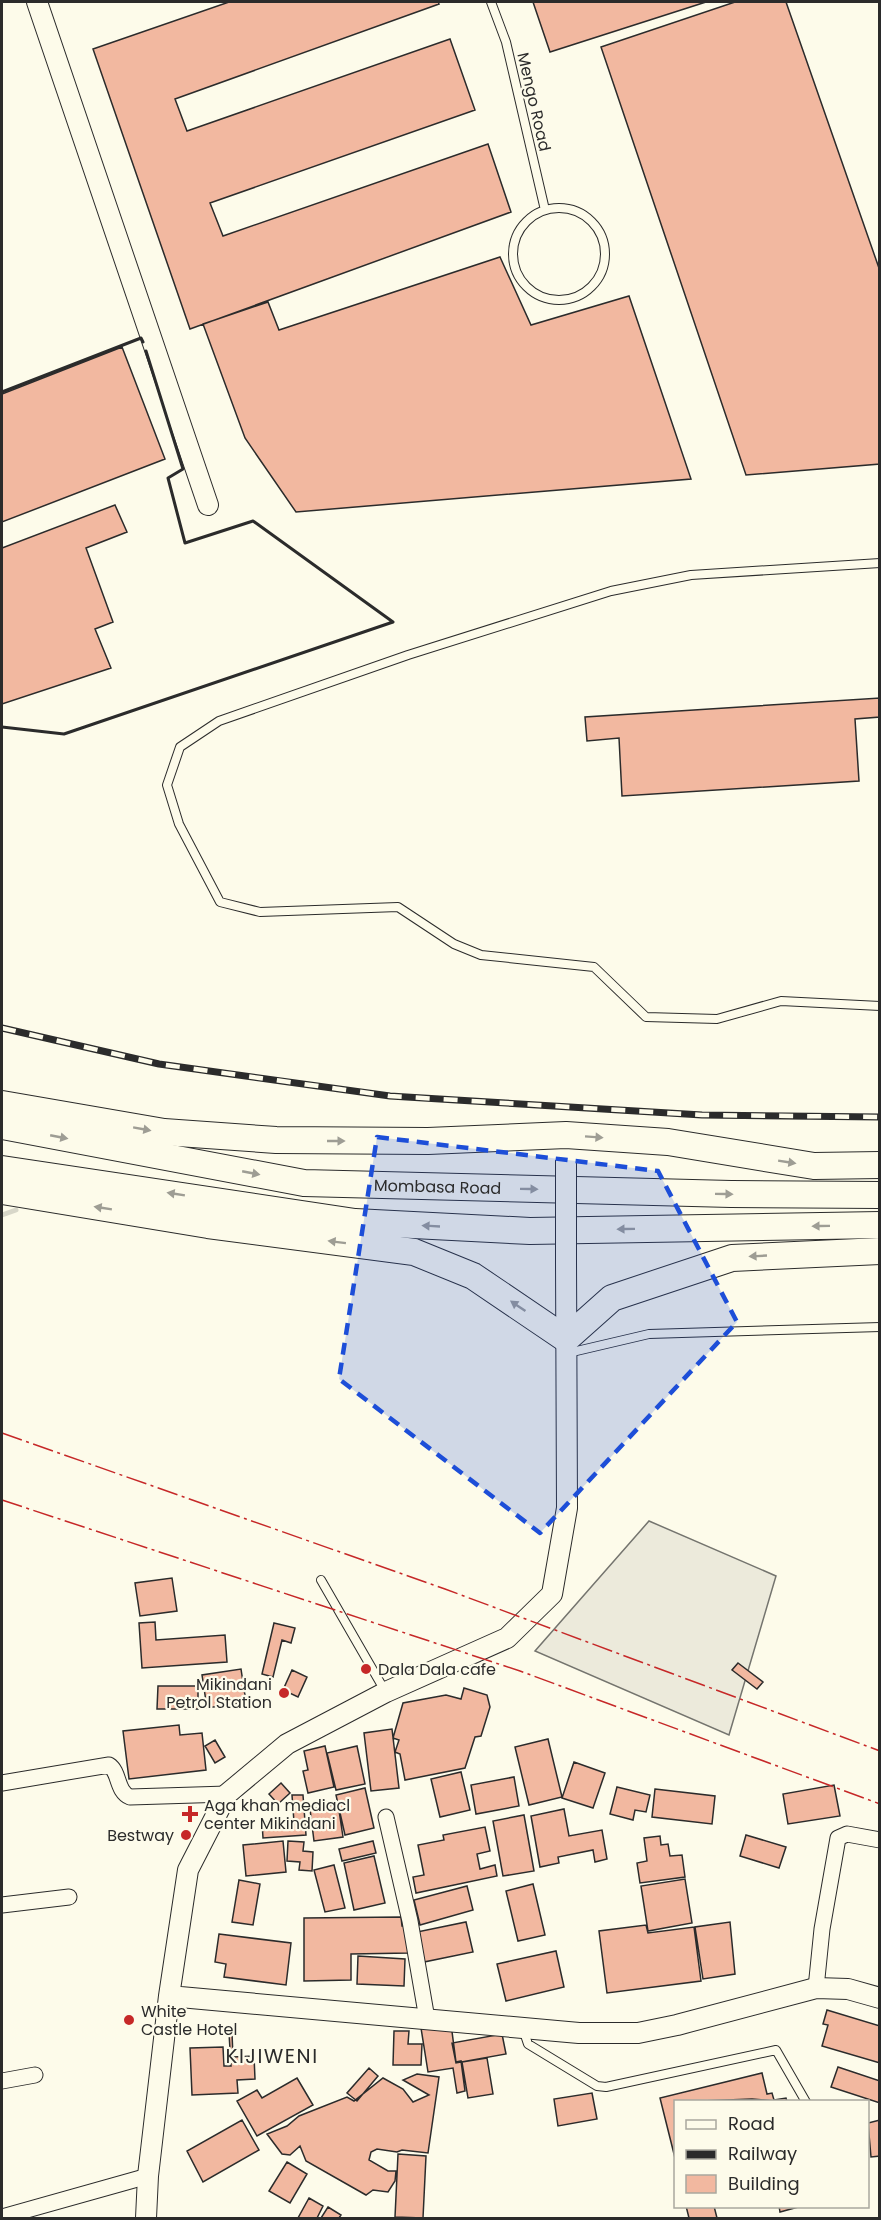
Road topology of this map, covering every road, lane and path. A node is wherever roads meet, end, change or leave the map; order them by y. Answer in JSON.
{"nodes":[{"id":1,"x":36,"y":2,"type":"edge"},
{"id":2,"x":491,"y":2,"type":"edge"},
{"id":3,"x":545,"y":210,"type":"junction"},
{"id":4,"x":208,"y":505,"type":"dead end"},
{"id":5,"x":879,"y":562,"type":"edge"},
{"id":6,"x":879,"y":1006,"type":"edge"},
{"id":7,"x":2,"y":1104,"type":"edge"},
{"id":8,"x":2,"y":1126,"type":"edge"},
{"id":9,"x":566,"y":1135,"type":"junction"},
{"id":10,"x":879,"y":1165,"type":"edge"},
{"id":11,"x":2,"y":1169,"type":"edge"},
{"id":12,"x":2,"y":1191,"type":"edge"},
{"id":13,"x":879,"y":1195,"type":"edge"},
{"id":14,"x":879,"y":1225,"type":"edge"},
{"id":15,"x":879,"y":1251,"type":"edge"},
{"id":16,"x":879,"y":1327,"type":"edge"},
{"id":17,"x":566,"y":1346,"type":"junction"},
{"id":18,"x":321,"y":1580,"type":"dead end"},
{"id":19,"x":386,"y":1692,"type":"junction"},
{"id":20,"x":2,"y":1783,"type":"edge"},
{"id":21,"x":227,"y":1794,"type":"junction"},
{"id":22,"x":386,"y":1817,"type":"dead end"},
{"id":23,"x":879,"y":1840,"type":"edge"},
{"id":24,"x":69,"y":1897,"type":"dead end"},
{"id":25,"x":2,"y":1905,"type":"edge"},
{"id":26,"x":816,"y":1988,"type":"junction"},
{"id":27,"x":169,"y":1996,"type":"junction"},
{"id":28,"x":879,"y":1998,"type":"edge"},
{"id":29,"x":427,"y":2019,"type":"junction"},
{"id":30,"x":523,"y":2028,"type":"junction"},
{"id":31,"x":35,"y":2075,"type":"dead end"},
{"id":32,"x":2,"y":2082,"type":"edge"},
{"id":33,"x":805,"y":2100,"type":"edge"},
{"id":34,"x":148,"y":2176,"type":"junction"},
{"id":35,"x":2,"y":2217,"type":"edge"},
{"id":36,"x":146,"y":2218,"type":"edge"}],
"edges":[{"from":1,"to":4,"type":"street"},
{"from":2,"to":3,"type":"lane","name":"Mengo Road"},
{"from":3,"to":3,"type":"lane"},
{"from":5,"to":6,"type":"lane"},
{"from":7,"to":9,"type":"highway","one_way":true},
{"from":8,"to":13,"type":"highway","name":"Mombasa Road","one_way":true},
{"from":9,"to":10,"type":"highway","one_way":true},
{"from":9,"to":17,"type":"street","bridge":true},
{"from":14,"to":11,"type":"highway","one_way":true},
{"from":17,"to":12,"type":"highway","one_way":true},
{"from":15,"to":17,"type":"highway","one_way":true},
{"from":16,"to":17,"type":"lane"},
{"from":17,"to":19,"type":"street"},
{"from":18,"to":19,"type":"lane"},
{"from":19,"to":21,"type":"street"},
{"from":20,"to":21,"type":"street"},
{"from":21,"to":27,"type":"street"},
{"from":22,"to":29,"type":"street"},
{"from":23,"to":26,"type":"street"},
{"from":24,"to":25,"type":"street"},
{"from":26,"to":28,"type":"street"},
{"from":26,"to":30,"type":"street"},
{"from":27,"to":29,"type":"street"},
{"from":27,"to":34,"type":"street"},
{"from":29,"to":30,"type":"street"},
{"from":30,"to":33,"type":"lane"},
{"from":31,"to":32,"type":"street"},
{"from":34,"to":35,"type":"street"},
{"from":34,"to":36,"type":"street"}]}
